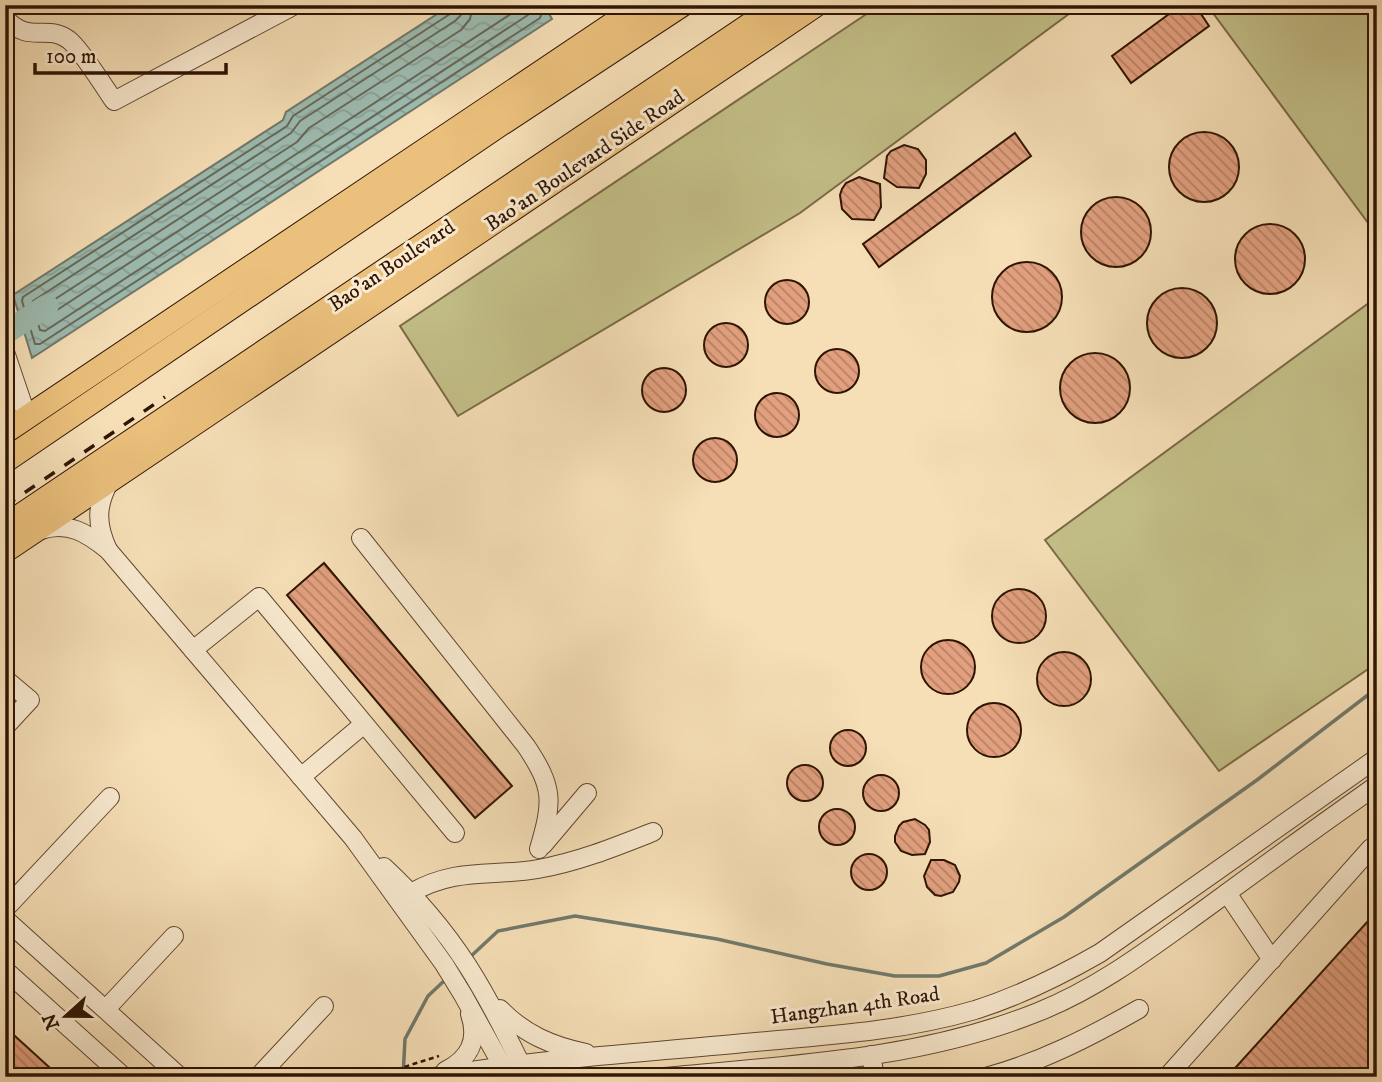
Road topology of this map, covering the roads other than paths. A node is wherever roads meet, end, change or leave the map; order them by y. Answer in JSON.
{"nodes":[{"id":1,"x":295,"y":5,"type":"edge"},
{"id":2,"x":641,"y":5,"type":"edge"},
{"id":3,"x":682,"y":5,"type":"edge"},
{"id":4,"x":779,"y":5,"type":"edge"},
{"id":5,"x":816,"y":5,"type":"edge"},
{"id":6,"x":5,"y":19,"type":"edge"},
{"id":7,"x":602,"y":126,"type":"junction"},
{"id":8,"x":551,"y":184,"type":"junction"},
{"id":9,"x":331,"y":240,"type":"junction"},
{"id":10,"x":192,"y":306,"type":"junction"},
{"id":11,"x":5,"y":352,"type":"edge"},
{"id":12,"x":27,"y":417,"type":"junction"},
{"id":13,"x":5,"y":432,"type":"edge"},
{"id":14,"x":5,"y":461,"type":"edge"},
{"id":15,"x":110,"y":481,"type":"junction"},
{"id":16,"x":5,"y":526,"type":"edge"},
{"id":17,"x":34,"y":532,"type":"junction"},
{"id":18,"x":361,"y":538,"type":"dead end"},
{"id":19,"x":108,"y":550,"type":"junction"},
{"id":20,"x":5,"y":551,"type":"edge"},
{"id":21,"x":193,"y":650,"type":"junction"},
{"id":22,"x":5,"y":679,"type":"edge"},
{"id":23,"x":364,"y":724,"type":"junction"},
{"id":24,"x":5,"y":727,"type":"edge"},
{"id":25,"x":1377,"y":758,"type":"edge"},
{"id":26,"x":301,"y":776,"type":"junction"},
{"id":27,"x":1377,"y":785,"type":"edge"},
{"id":28,"x":587,"y":793,"type":"dead end"},
{"id":29,"x":110,"y":797,"type":"dead end"},
{"id":30,"x":653,"y":832,"type":"dead end"},
{"id":31,"x":455,"y":833,"type":"dead end"},
{"id":32,"x":353,"y":838,"type":"junction"},
{"id":33,"x":1371,"y":848,"type":"dead end"},
{"id":34,"x":539,"y":849,"type":"junction"},
{"id":35,"x":512,"y":872,"type":"junction"},
{"id":36,"x":1227,"y":892,"type":"junction"},
{"id":37,"x":411,"y":893,"type":"junction"},
{"id":38,"x":5,"y":909,"type":"edge"},
{"id":39,"x":5,"y":919,"type":"edge"},
{"id":40,"x":174,"y":936,"type":"dead end"},
{"id":41,"x":1272,"y":960,"type":"junction"},
{"id":42,"x":5,"y":970,"type":"edge"},
{"id":43,"x":484,"y":991,"type":"junction"},
{"id":44,"x":463,"y":995,"type":"junction"},
{"id":45,"x":324,"y":1006,"type":"dead end"},
{"id":46,"x":106,"y":1009,"type":"junction"},
{"id":47,"x":1139,"y":1009,"type":"dead end"},
{"id":48,"x":871,"y":1055,"type":"junction"},
{"id":49,"x":604,"y":1056,"type":"junction"},
{"id":50,"x":515,"y":1071,"type":"edge"},
{"id":51,"x":124,"y":1077,"type":"edge"},
{"id":52,"x":180,"y":1077,"type":"edge"},
{"id":53,"x":258,"y":1077,"type":"edge"},
{"id":54,"x":434,"y":1077,"type":"edge"},
{"id":55,"x":663,"y":1077,"type":"edge"},
{"id":56,"x":875,"y":1077,"type":"edge"},
{"id":57,"x":986,"y":1077,"type":"edge"},
{"id":58,"x":1167,"y":1077,"type":"edge"}],
"edges":[{"from":1,"to":6,"type":"street"},
{"from":2,"to":10,"type":"main road"},
{"from":3,"to":9,"type":"main road"},
{"from":4,"to":7,"type":"main road","name":"Bao'an Boulevard"},
{"from":5,"to":8,"type":"main road","name":"Bao'an Boulevard Side Road"},
{"from":7,"to":8,"type":"main road"},
{"from":7,"to":16,"type":"main road","name":"Bao'an Boulevard"},
{"from":8,"to":15,"type":"main road","name":"Bao'an Boulevard Side Road"},
{"from":9,"to":10,"type":"main road"},
{"from":9,"to":14,"type":"main road"},
{"from":10,"to":12,"type":"main road"},
{"from":11,"to":12,"type":"street"},
{"from":12,"to":13,"type":"main road"},
{"from":15,"to":17,"type":"main road","name":"Bao'an Boulevard Side Road"},
{"from":15,"to":19,"type":"street"},
{"from":17,"to":19,"type":"street"},
{"from":17,"to":20,"type":"main road","name":"Bao'an Boulevard Side Road"},
{"from":18,"to":34,"type":"street"},
{"from":19,"to":21,"type":"street"},
{"from":21,"to":23,"type":"street"},
{"from":21,"to":26,"type":"street"},
{"from":22,"to":24,"type":"street"},
{"from":23,"to":26,"type":"street"},
{"from":23,"to":31,"type":"street"},
{"from":25,"to":49,"type":"street","name":"Hangzhan 4th Road"},
{"from":26,"to":32,"type":"street"},
{"from":27,"to":36,"type":"street"},
{"from":28,"to":34,"type":"street"},
{"from":29,"to":38,"type":"street"},
{"from":30,"to":35,"type":"street"},
{"from":32,"to":37,"type":"street"},
{"from":32,"to":44,"type":"street"},
{"from":33,"to":41,"type":"street"},
{"from":34,"to":35,"type":"street"},
{"from":35,"to":37,"type":"street"},
{"from":36,"to":41,"type":"street"},
{"from":36,"to":48,"type":"street"},
{"from":37,"to":43,"type":"street"},
{"from":39,"to":46,"type":"street"},
{"from":40,"to":46,"type":"street"},
{"from":41,"to":58,"type":"street"},
{"from":42,"to":51,"type":"street"},
{"from":43,"to":49,"type":"street"},
{"from":43,"to":50,"type":"street"},
{"from":44,"to":50,"type":"street"},
{"from":44,"to":54,"type":"street"},
{"from":45,"to":53,"type":"street"},
{"from":46,"to":52,"type":"street"},
{"from":47,"to":57,"type":"street"},
{"from":48,"to":55,"type":"street"},
{"from":48,"to":56,"type":"street"},
{"from":49,"to":50,"type":"street","name":"Hangzhan 4th Road"},
{"from":50,"to":54,"type":"street","name":"Hangzhan 4th Road"}]}
